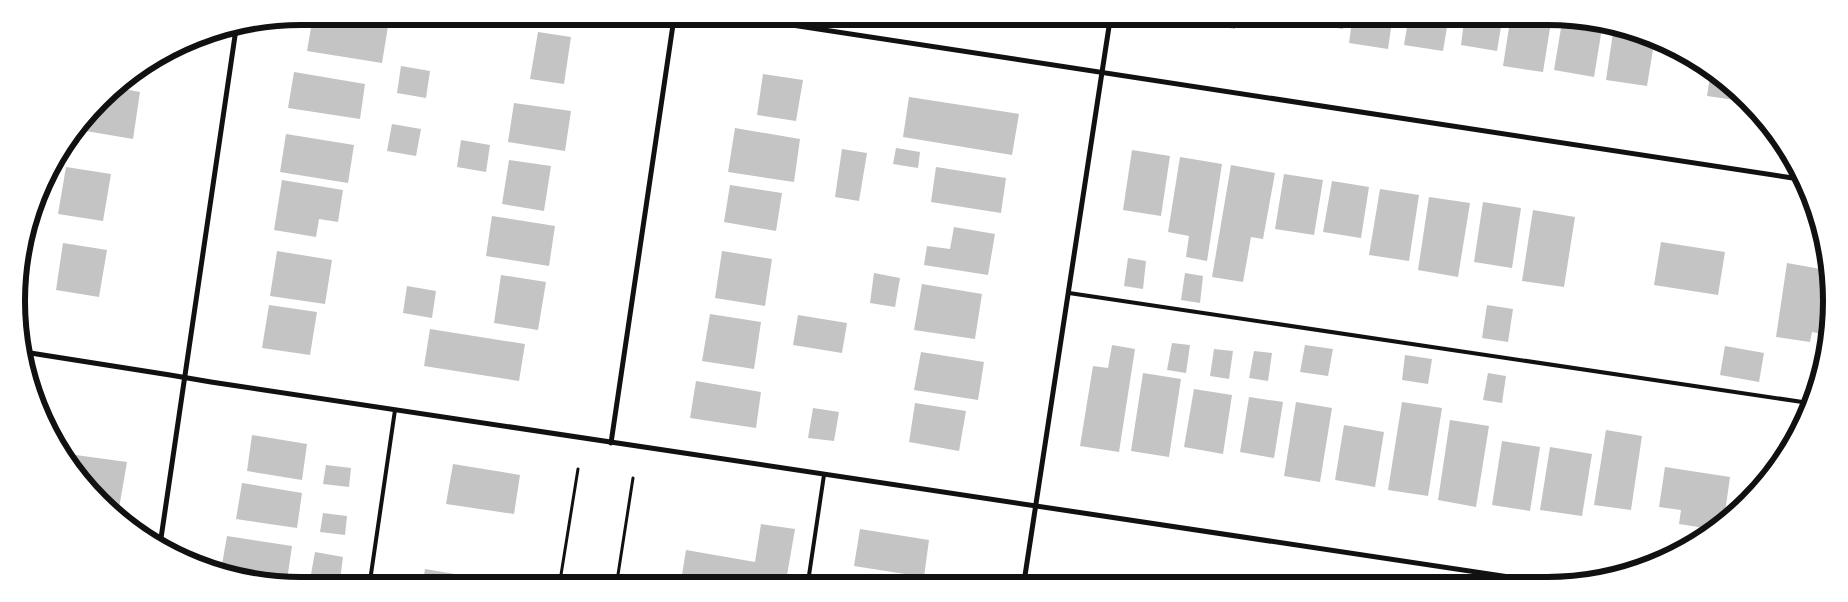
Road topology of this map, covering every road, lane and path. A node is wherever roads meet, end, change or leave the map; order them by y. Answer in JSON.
{"nodes":[{"id":1,"x":673,"y":25,"type":"edge"},
{"id":2,"x":792,"y":25,"type":"edge"},
{"id":3,"x":1109,"y":25,"type":"edge"},
{"id":4,"x":235,"y":33,"type":"edge"},
{"id":5,"x":1102,"y":72,"type":"junction"},
{"id":6,"x":1795,"y":178,"type":"edge"},
{"id":7,"x":1069,"y":293,"type":"junction"},
{"id":8,"x":30,"y":353,"type":"edge"},
{"id":9,"x":185,"y":378,"type":"junction"},
{"id":10,"x":1804,"y":402,"type":"edge"},
{"id":11,"x":395,"y":410,"type":"junction"},
{"id":12,"x":611,"y":442,"type":"junction"},
{"id":13,"x":578,"y":469,"type":"dead end"},
{"id":14,"x":824,"y":475,"type":"junction"},
{"id":15,"x":633,"y":478,"type":"dead end"},
{"id":16,"x":1036,"y":506,"type":"junction"},
{"id":17,"x":161,"y":539,"type":"edge"},
{"id":18,"x":370,"y":577,"type":"edge"},
{"id":19,"x":561,"y":577,"type":"edge"},
{"id":20,"x":618,"y":577,"type":"edge"},
{"id":21,"x":809,"y":577,"type":"edge"},
{"id":22,"x":1025,"y":577,"type":"edge"},
{"id":23,"x":1509,"y":577,"type":"edge"}],
"edges":[{"from":1,"to":12,"type":"street"},
{"from":2,"to":5,"type":"street"},
{"from":3,"to":5,"type":"street"},
{"from":4,"to":9,"type":"street"},
{"from":5,"to":6,"type":"street"},
{"from":5,"to":7,"type":"street"},
{"from":7,"to":10,"type":"lane"},
{"from":7,"to":16,"type":"street"},
{"from":8,"to":9,"type":"street"},
{"from":9,"to":11,"type":"street"},
{"from":9,"to":17,"type":"street"},
{"from":11,"to":12,"type":"street"},
{"from":11,"to":18,"type":"lane"},
{"from":12,"to":14,"type":"street"},
{"from":13,"to":19,"type":"path"},
{"from":14,"to":16,"type":"street"},
{"from":14,"to":21,"type":"lane"},
{"from":15,"to":20,"type":"path"},
{"from":16,"to":22,"type":"street"},
{"from":16,"to":23,"type":"street"}]}
